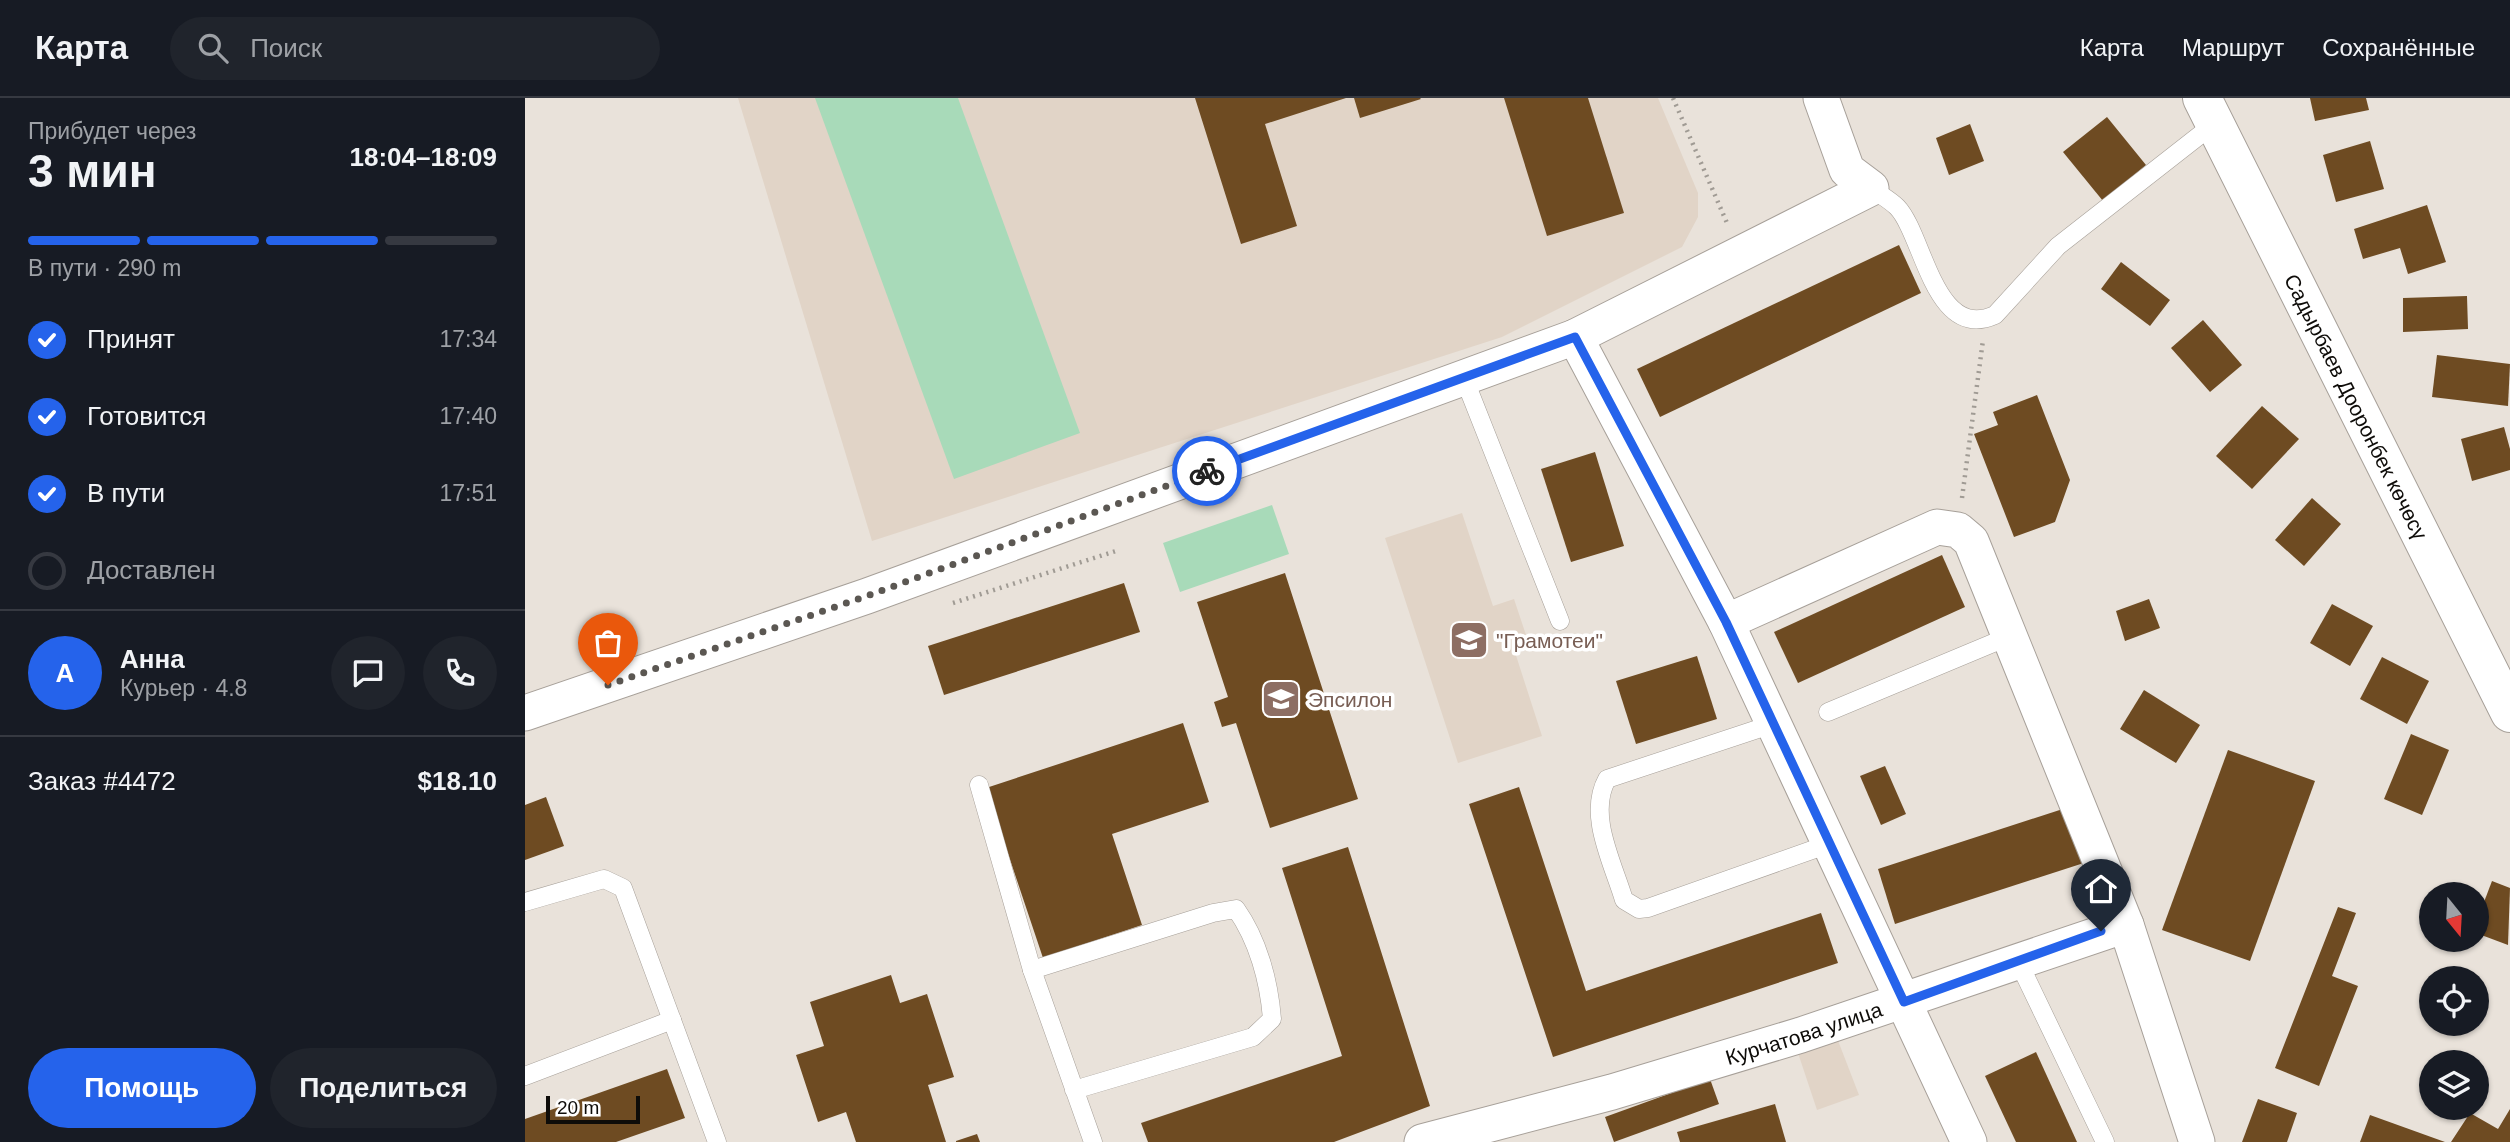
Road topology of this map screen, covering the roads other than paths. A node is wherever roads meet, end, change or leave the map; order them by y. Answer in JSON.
{"nodes":[{"id":1,"x":1821,"y":98,"type":"edge"},
{"id":2,"x":2208,"y":111,"type":"edge"},
{"id":3,"x":1871,"y":188,"type":"junction"},
{"id":4,"x":1575,"y":337,"type":"junction"},
{"id":5,"x":1464,"y":378,"type":"junction"},
{"id":6,"x":1560,"y":621,"type":"dead end"},
{"id":7,"x":1726,"y":622,"type":"junction"},
{"id":8,"x":2010,"y":636,"type":"junction"},
{"id":9,"x":1828,"y":712,"type":"dead end"},
{"id":10,"x":525,"y":713,"type":"edge"},
{"id":11,"x":2510,"y":713,"type":"edge"},
{"id":12,"x":1773,"y":724,"type":"junction"},
{"id":13,"x":979,"y":785,"type":"dead end"},
{"id":14,"x":1829,"y":844,"type":"junction"},
{"id":15,"x":525,"y":902,"type":"edge"},
{"id":16,"x":2126,"y":925,"type":"junction"},
{"id":17,"x":2018,"y":961,"type":"junction"},
{"id":18,"x":1032,"y":970,"type":"junction"},
{"id":19,"x":1904,"y":1002,"type":"junction"},
{"id":20,"x":672,"y":1020,"type":"junction"},
{"id":21,"x":525,"y":1076,"type":"edge"},
{"id":22,"x":1075,"y":1090,"type":"junction"},
{"id":23,"x":717,"y":1142,"type":"edge"},
{"id":24,"x":1093,"y":1142,"type":"edge"},
{"id":25,"x":1422,"y":1142,"type":"edge"},
{"id":26,"x":1969,"y":1142,"type":"edge"},
{"id":27,"x":2105,"y":1142,"type":"edge"},
{"id":28,"x":2197,"y":1142,"type":"edge"}],
"edges":[{"from":1,"to":3,"type":"street"},
{"from":2,"to":3,"type":"lane"},
{"from":2,"to":11,"type":"main road","name":"Садырбаев Дооронбек көчөсү"},
{"from":3,"to":4,"type":"street"},
{"from":4,"to":5,"type":"street"},
{"from":4,"to":7,"type":"street"},
{"from":5,"to":6,"type":"lane"},
{"from":5,"to":10,"type":"street"},
{"from":7,"to":8,"type":"street"},
{"from":7,"to":12,"type":"street"},
{"from":8,"to":9,"type":"lane"},
{"from":8,"to":16,"type":"street"},
{"from":12,"to":14,"type":"street"},
{"from":12,"to":14,"type":"lane"},
{"from":13,"to":18,"type":"lane"},
{"from":14,"to":19,"type":"street"},
{"from":15,"to":20,"type":"lane"},
{"from":16,"to":17,"type":"street","name":"Курчатова улица"},
{"from":16,"to":28,"type":"street"},
{"from":17,"to":19,"type":"street","name":"Курчатова улица"},
{"from":17,"to":27,"type":"lane"},
{"from":18,"to":22,"type":"lane"},
{"from":18,"to":22,"type":"lane"},
{"from":19,"to":25,"type":"street","name":"Курчатова улица"},
{"from":19,"to":26,"type":"street"},
{"from":20,"to":21,"type":"lane"},
{"from":20,"to":23,"type":"lane"},
{"from":22,"to":24,"type":"lane"}]}
